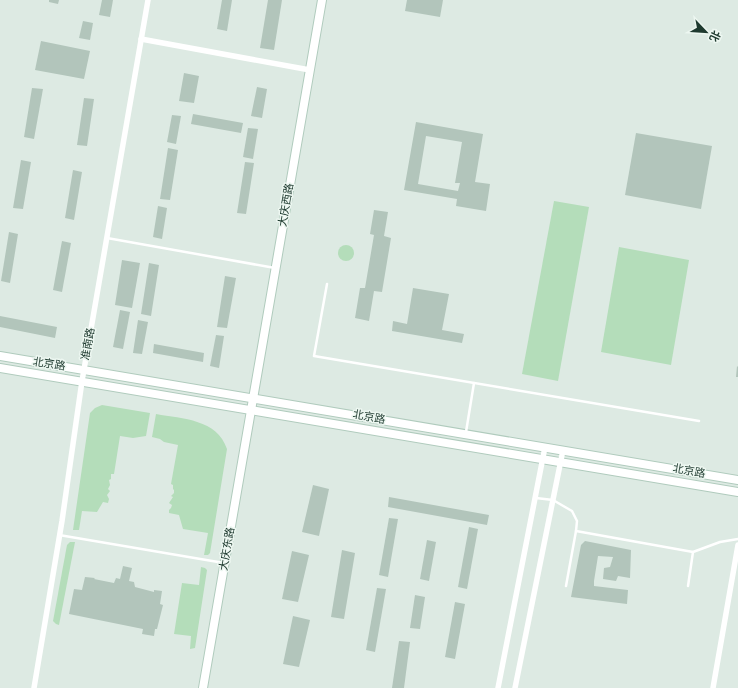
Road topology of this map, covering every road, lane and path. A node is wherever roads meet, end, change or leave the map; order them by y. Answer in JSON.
{"nodes":[{"id":1,"x":148,"y":0,"type":"edge"},
{"id":2,"x":322,"y":0,"type":"edge"},
{"id":3,"x":141,"y":39,"type":"junction"},
{"id":4,"x":310,"y":70,"type":"junction"},
{"id":5,"x":106,"y":238,"type":"junction"},
{"id":6,"x":275,"y":268,"type":"junction"},
{"id":7,"x":327,"y":284,"type":"dead end"},
{"id":8,"x":0,"y":356,"type":"edge"},
{"id":9,"x":0,"y":368,"type":"edge"},
{"id":10,"x":84,"y":369,"type":"junction"},
{"id":11,"x":82,"y":381,"type":"junction"},
{"id":12,"x":474,"y":383,"type":"junction"},
{"id":13,"x":253,"y":397,"type":"junction"},
{"id":14,"x":250,"y":409,"type":"junction"},
{"id":15,"x":699,"y":421,"type":"dead end"},
{"id":16,"x":466,"y":433,"type":"junction"},
{"id":17,"x":545,"y":447,"type":"junction"},
{"id":18,"x":563,"y":450,"type":"junction"},
{"id":19,"x":543,"y":459,"type":"junction"},
{"id":20,"x":561,"y":462,"type":"junction"},
{"id":21,"x":738,"y":480,"type":"edge"},
{"id":22,"x":738,"y":492,"type":"edge"},
{"id":23,"x":536,"y":498,"type":"junction"},
{"id":24,"x":553,"y":500,"type":"junction"},
{"id":25,"x":576,"y":531,"type":"junction"},
{"id":26,"x":60,"y":535,"type":"junction"},
{"id":27,"x":738,"y":539,"type":"edge"},
{"id":28,"x":738,"y":545,"type":"edge"},
{"id":29,"x":693,"y":552,"type":"junction"},
{"id":30,"x":224,"y":563,"type":"junction"},
{"id":31,"x":566,"y":586,"type":"dead end"},
{"id":32,"x":688,"y":586,"type":"dead end"},
{"id":33,"x":34,"y":688,"type":"edge"},
{"id":34,"x":203,"y":688,"type":"edge"},
{"id":35,"x":498,"y":688,"type":"edge"},
{"id":36,"x":515,"y":688,"type":"edge"},
{"id":37,"x":713,"y":688,"type":"edge"}],
"edges":[{"from":1,"to":3,"type":"street","name":"准南路"},
{"from":2,"to":4,"type":"main road","name":"大庆西路"},
{"from":3,"to":4,"type":"street"},
{"from":3,"to":5,"type":"street","name":"准南路"},
{"from":4,"to":6,"type":"main road","name":"大庆西路"},
{"from":5,"to":6,"type":"lane"},
{"from":5,"to":10,"type":"street","name":"准南路"},
{"from":6,"to":13,"type":"main road","name":"大庆西路"},
{"from":7,"to":12,"type":"lane"},
{"from":8,"to":10,"type":"main road","name":"北京路"},
{"from":9,"to":11,"type":"main road","name":"北京路"},
{"from":10,"to":11,"type":"street","name":"准南路"},
{"from":10,"to":13,"type":"main road","name":"北京路"},
{"from":11,"to":14,"type":"main road","name":"北京路"},
{"from":11,"to":26,"type":"street","name":"准南路"},
{"from":12,"to":15,"type":"lane"},
{"from":12,"to":16,"type":"lane"},
{"from":13,"to":14,"type":"main road","name":"大庆西路"},
{"from":13,"to":16,"type":"main road","name":"北京路"},
{"from":14,"to":19,"type":"main road","name":"北京路"},
{"from":14,"to":30,"type":"main road","name":"大庆东路"},
{"from":16,"to":17,"type":"main road","name":"北京路"},
{"from":17,"to":18,"type":"main road","name":"北京路"},
{"from":17,"to":19,"type":"street"},
{"from":18,"to":20,"type":"street"},
{"from":18,"to":21,"type":"main road","name":"北京路"},
{"from":19,"to":20,"type":"main road","name":"北京路"},
{"from":19,"to":23,"type":"street"},
{"from":20,"to":22,"type":"main road","name":"北京路"},
{"from":20,"to":24,"type":"street"},
{"from":23,"to":24,"type":"lane"},
{"from":23,"to":35,"type":"street"},
{"from":24,"to":25,"type":"lane"},
{"from":24,"to":36,"type":"street"},
{"from":25,"to":29,"type":"lane"},
{"from":25,"to":31,"type":"lane"},
{"from":26,"to":30,"type":"lane"},
{"from":26,"to":33,"type":"street","name":"准南路"},
{"from":27,"to":29,"type":"lane"},
{"from":28,"to":37,"type":"street"},
{"from":29,"to":32,"type":"lane"},
{"from":30,"to":34,"type":"main road","name":"大庆东路"}]}
